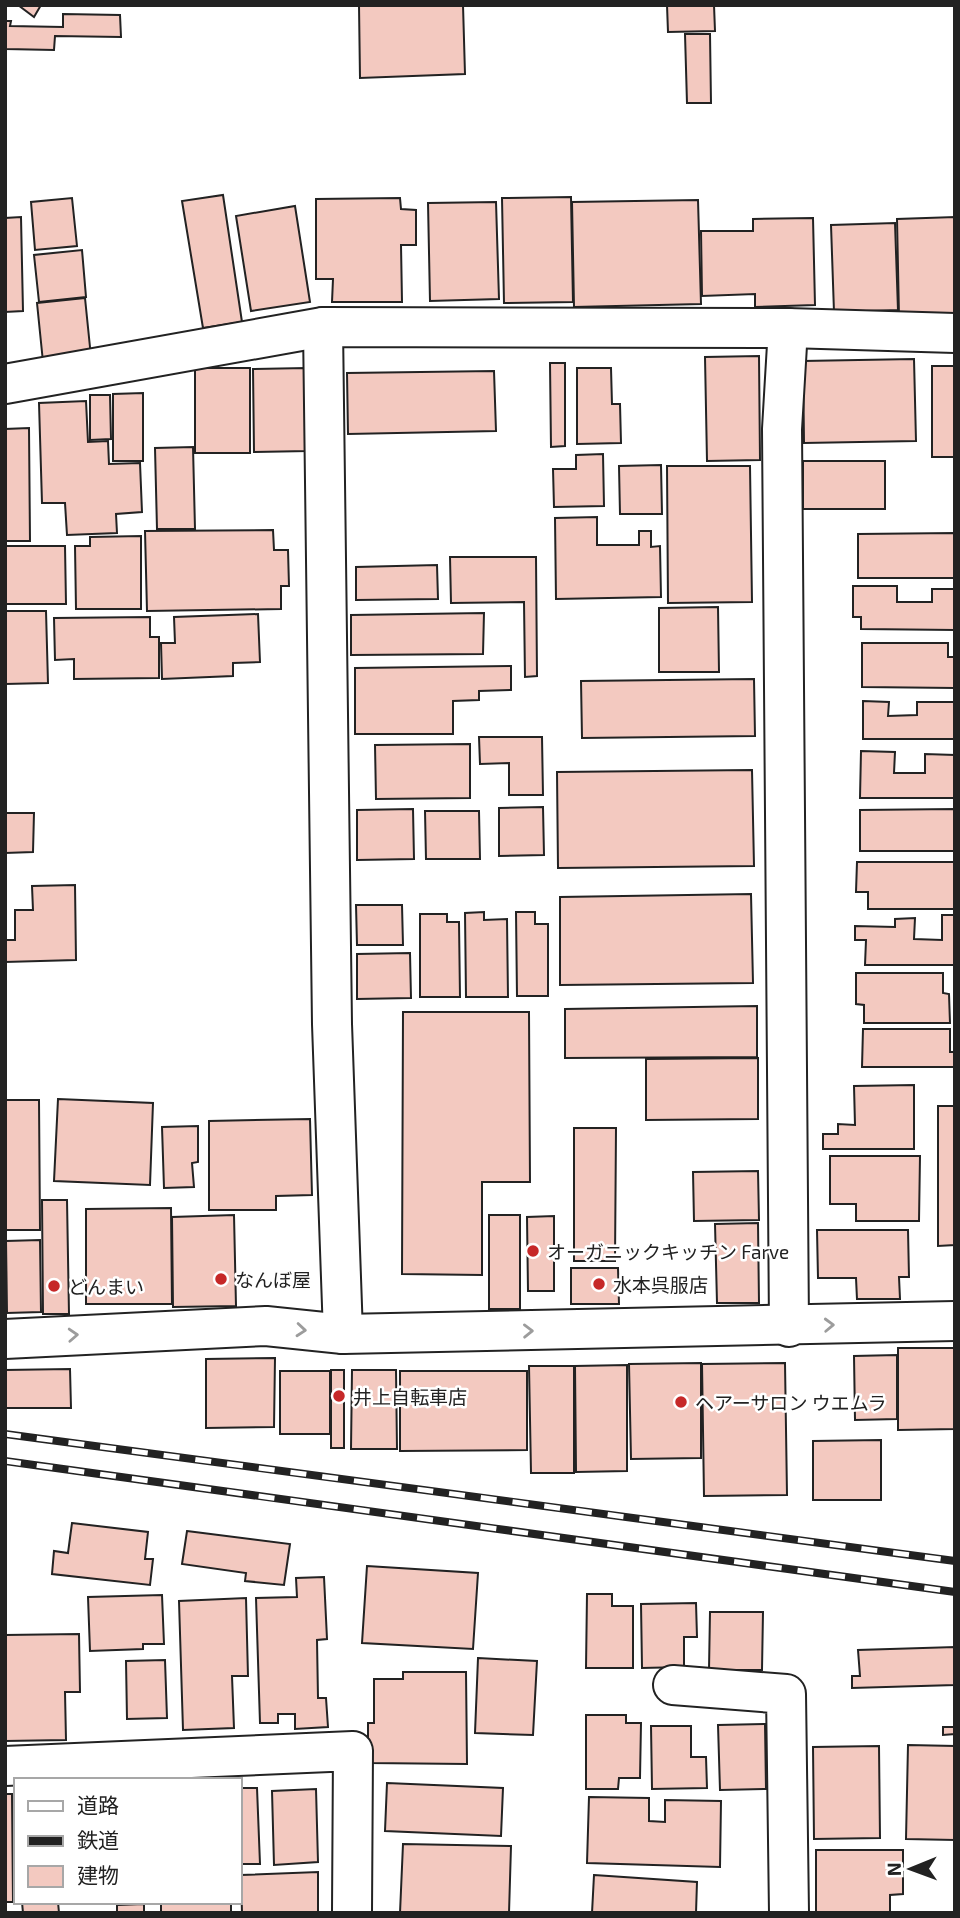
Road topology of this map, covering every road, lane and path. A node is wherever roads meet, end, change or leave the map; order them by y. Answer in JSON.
{"nodes":[{"id":1,"x":323,"y":327,"type":"junction"},
{"id":2,"x":788,"y":328,"type":"junction"},
{"id":3,"x":955,"y":333,"type":"edge"},
{"id":4,"x":5,"y":384,"type":"edge"},
{"id":5,"x":955,"y":1321,"type":"edge"},
{"id":6,"x":789,"y":1326,"type":"junction"},
{"id":7,"x":343,"y":1334,"type":"junction"},
{"id":8,"x":5,"y":1339,"type":"edge"},
{"id":9,"x":673,"y":1685,"type":"dead end"},
{"id":10,"x":5,"y":1766,"type":"edge"},
{"id":11,"x":352,"y":1913,"type":"edge"},
{"id":12,"x":789,"y":1913,"type":"edge"}],
"edges":[{"from":1,"to":2,"type":"street"},
{"from":1,"to":4,"type":"street"},
{"from":1,"to":7,"type":"street"},
{"from":2,"to":3,"type":"street"},
{"from":2,"to":6,"type":"street"},
{"from":6,"to":5,"type":"street","one_way":true},
{"from":7,"to":6,"type":"street","one_way":true},
{"from":8,"to":7,"type":"street","one_way":true},
{"from":9,"to":12,"type":"street"},
{"from":10,"to":11,"type":"street"}]}
